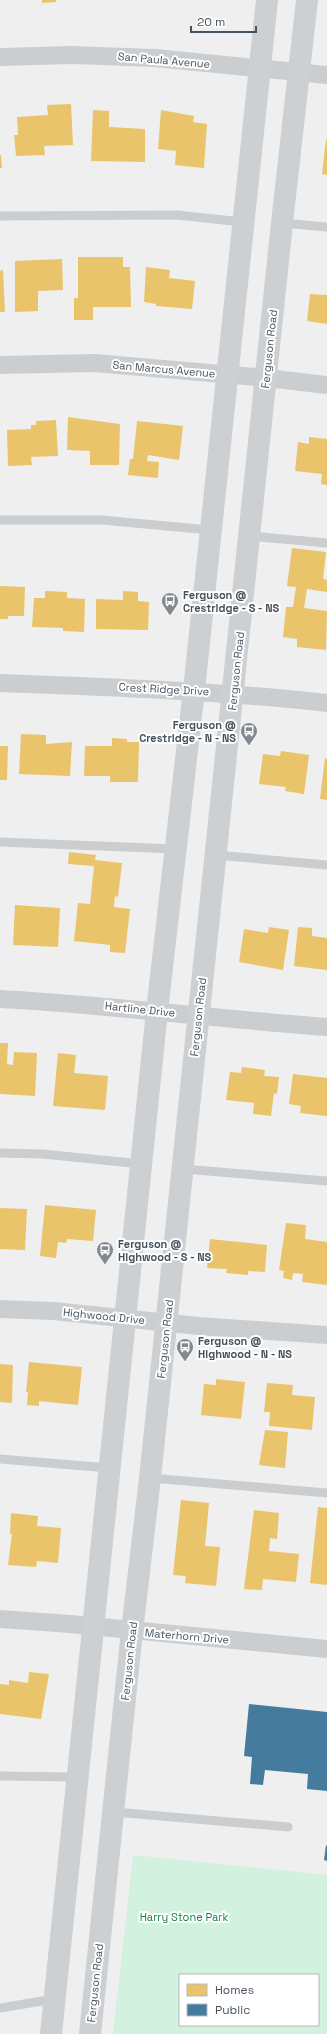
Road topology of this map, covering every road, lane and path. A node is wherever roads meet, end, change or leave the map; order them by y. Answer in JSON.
{"nodes":[{"id":1,"x":267,"y":0,"type":"edge"},
{"id":2,"x":308,"y":0,"type":"edge"},
{"id":3,"x":0,"y":58,"type":"edge"},
{"id":4,"x":259,"y":69,"type":"junction"},
{"id":5,"x":299,"y":72,"type":"junction"},
{"id":6,"x":327,"y":75,"type":"edge"},
{"id":7,"x":0,"y":216,"type":"edge"},
{"id":8,"x":242,"y":222,"type":"junction"},
{"id":9,"x":282,"y":223,"type":"junction"},
{"id":10,"x":327,"y":227,"type":"edge"},
{"id":11,"x":0,"y":366,"type":"edge"},
{"id":12,"x":227,"y":375,"type":"junction"},
{"id":13,"x":266,"y":378,"type":"junction"},
{"id":14,"x":327,"y":385,"type":"edge"},
{"id":15,"x":0,"y":520,"type":"edge"},
{"id":16,"x":210,"y":530,"type":"junction"},
{"id":17,"x":250,"y":536,"type":"junction"},
{"id":18,"x":327,"y":544,"type":"edge"},
{"id":19,"x":0,"y":683,"type":"edge"},
{"id":20,"x":194,"y":690,"type":"junction"},
{"id":21,"x":233,"y":693,"type":"junction"},
{"id":22,"x":327,"y":703,"type":"edge"},
{"id":23,"x":0,"y":842,"type":"edge"},
{"id":24,"x":175,"y":850,"type":"junction"},
{"id":25,"x":216,"y":855,"type":"junction"},
{"id":26,"x":327,"y":865,"type":"edge"},
{"id":27,"x":0,"y":999,"type":"edge"},
{"id":28,"x":157,"y":1011,"type":"junction"},
{"id":29,"x":198,"y":1015,"type":"junction"},
{"id":30,"x":327,"y":1027,"type":"edge"},
{"id":31,"x":0,"y":1153,"type":"edge"},
{"id":32,"x":141,"y":1164,"type":"junction"},
{"id":33,"x":183,"y":1168,"type":"junction"},
{"id":34,"x":327,"y":1181,"type":"edge"},
{"id":35,"x":0,"y":1310,"type":"edge"},
{"id":36,"x":125,"y":1319,"type":"junction"},
{"id":37,"x":166,"y":1323,"type":"junction"},
{"id":38,"x":327,"y":1335,"type":"edge"},
{"id":39,"x":0,"y":1459,"type":"edge"},
{"id":40,"x":109,"y":1468,"type":"junction"},
{"id":41,"x":150,"y":1478,"type":"junction"},
{"id":42,"x":327,"y":1493,"type":"edge"},
{"id":43,"x":0,"y":1619,"type":"edge"},
{"id":44,"x":94,"y":1626,"type":"junction"},
{"id":45,"x":132,"y":1631,"type":"junction"},
{"id":46,"x":327,"y":1649,"type":"edge"},
{"id":47,"x":0,"y":1776,"type":"edge"},
{"id":48,"x":77,"y":1777,"type":"junction"},
{"id":49,"x":114,"y":1812,"type":"junction"},
{"id":50,"x":288,"y":1827,"type":"dead end"},
{"id":51,"x":54,"y":1999,"type":"junction"},
{"id":52,"x":0,"y":2008,"type":"edge"},
{"id":53,"x":51,"y":2034,"type":"edge"},
{"id":54,"x":90,"y":2034,"type":"edge"}],
"edges":[{"from":1,"to":4,"type":"main road"},
{"from":2,"to":5,"type":"main road","name":"Ferguson Road"},
{"from":3,"to":4,"type":"street","name":"San Paula Avenue"},
{"from":4,"to":5,"type":"street","name":"San Paula Avenue"},
{"from":4,"to":8,"type":"main road"},
{"from":5,"to":6,"type":"street","name":"San Paula Avenue"},
{"from":5,"to":9,"type":"main road","name":"Ferguson Road"},
{"from":7,"to":8,"type":"lane"},
{"from":8,"to":12,"type":"main road"},
{"from":9,"to":10,"type":"lane"},
{"from":9,"to":13,"type":"main road","name":"Ferguson Road"},
{"from":11,"to":12,"type":"street","name":"San Marcus Avenue"},
{"from":12,"to":13,"type":"street","name":"San Marcus Avenue"},
{"from":12,"to":16,"type":"main road"},
{"from":13,"to":14,"type":"street","name":"San Marcus Avenue"},
{"from":13,"to":17,"type":"main road","name":"Ferguson Road"},
{"from":15,"to":16,"type":"lane"},
{"from":16,"to":20,"type":"main road"},
{"from":17,"to":18,"type":"lane"},
{"from":17,"to":21,"type":"main road","name":"Ferguson Road"},
{"from":19,"to":20,"type":"street","name":"Crest Ridge Drive"},
{"from":20,"to":21,"type":"street","name":"Crest Ridge Drive"},
{"from":20,"to":24,"type":"main road"},
{"from":21,"to":22,"type":"street","name":"Crest Ridge Drive"},
{"from":21,"to":25,"type":"main road","name":"Ferguson Road"},
{"from":23,"to":24,"type":"lane"},
{"from":24,"to":28,"type":"main road"},
{"from":25,"to":26,"type":"lane"},
{"from":25,"to":29,"type":"main road","name":"Ferguson Road"},
{"from":27,"to":28,"type":"street","name":"Hartline Drive"},
{"from":28,"to":29,"type":"street","name":"Hartline Drive"},
{"from":28,"to":32,"type":"main road"},
{"from":29,"to":30,"type":"street","name":"Hartline Drive"},
{"from":29,"to":33,"type":"main road","name":"Ferguson Road"},
{"from":31,"to":32,"type":"lane"},
{"from":32,"to":36,"type":"main road"},
{"from":33,"to":34,"type":"lane"},
{"from":33,"to":37,"type":"main road","name":"Ferguson Road"},
{"from":35,"to":36,"type":"street","name":"Highwood Drive"},
{"from":36,"to":37,"type":"street","name":"Highwood Drive"},
{"from":36,"to":40,"type":"main road"},
{"from":37,"to":38,"type":"street","name":"Highwood Drive"},
{"from":37,"to":41,"type":"main road","name":"Ferguson Road"},
{"from":39,"to":40,"type":"lane"},
{"from":40,"to":44,"type":"main road"},
{"from":41,"to":42,"type":"lane"},
{"from":41,"to":45,"type":"main road","name":"Ferguson Road"},
{"from":43,"to":44,"type":"street","name":"Materhorn Drive"},
{"from":44,"to":45,"type":"street","name":"Materhorn Drive"},
{"from":44,"to":48,"type":"main road"},
{"from":45,"to":46,"type":"street","name":"Materhorn Drive"},
{"from":45,"to":49,"type":"main road","name":"Ferguson Road"},
{"from":47,"to":48,"type":"lane"},
{"from":48,"to":51,"type":"main road"},
{"from":49,"to":50,"type":"lane"},
{"from":49,"to":54,"type":"main road","name":"Ferguson Road"},
{"from":51,"to":52,"type":"lane"},
{"from":51,"to":53,"type":"main road"}]}
